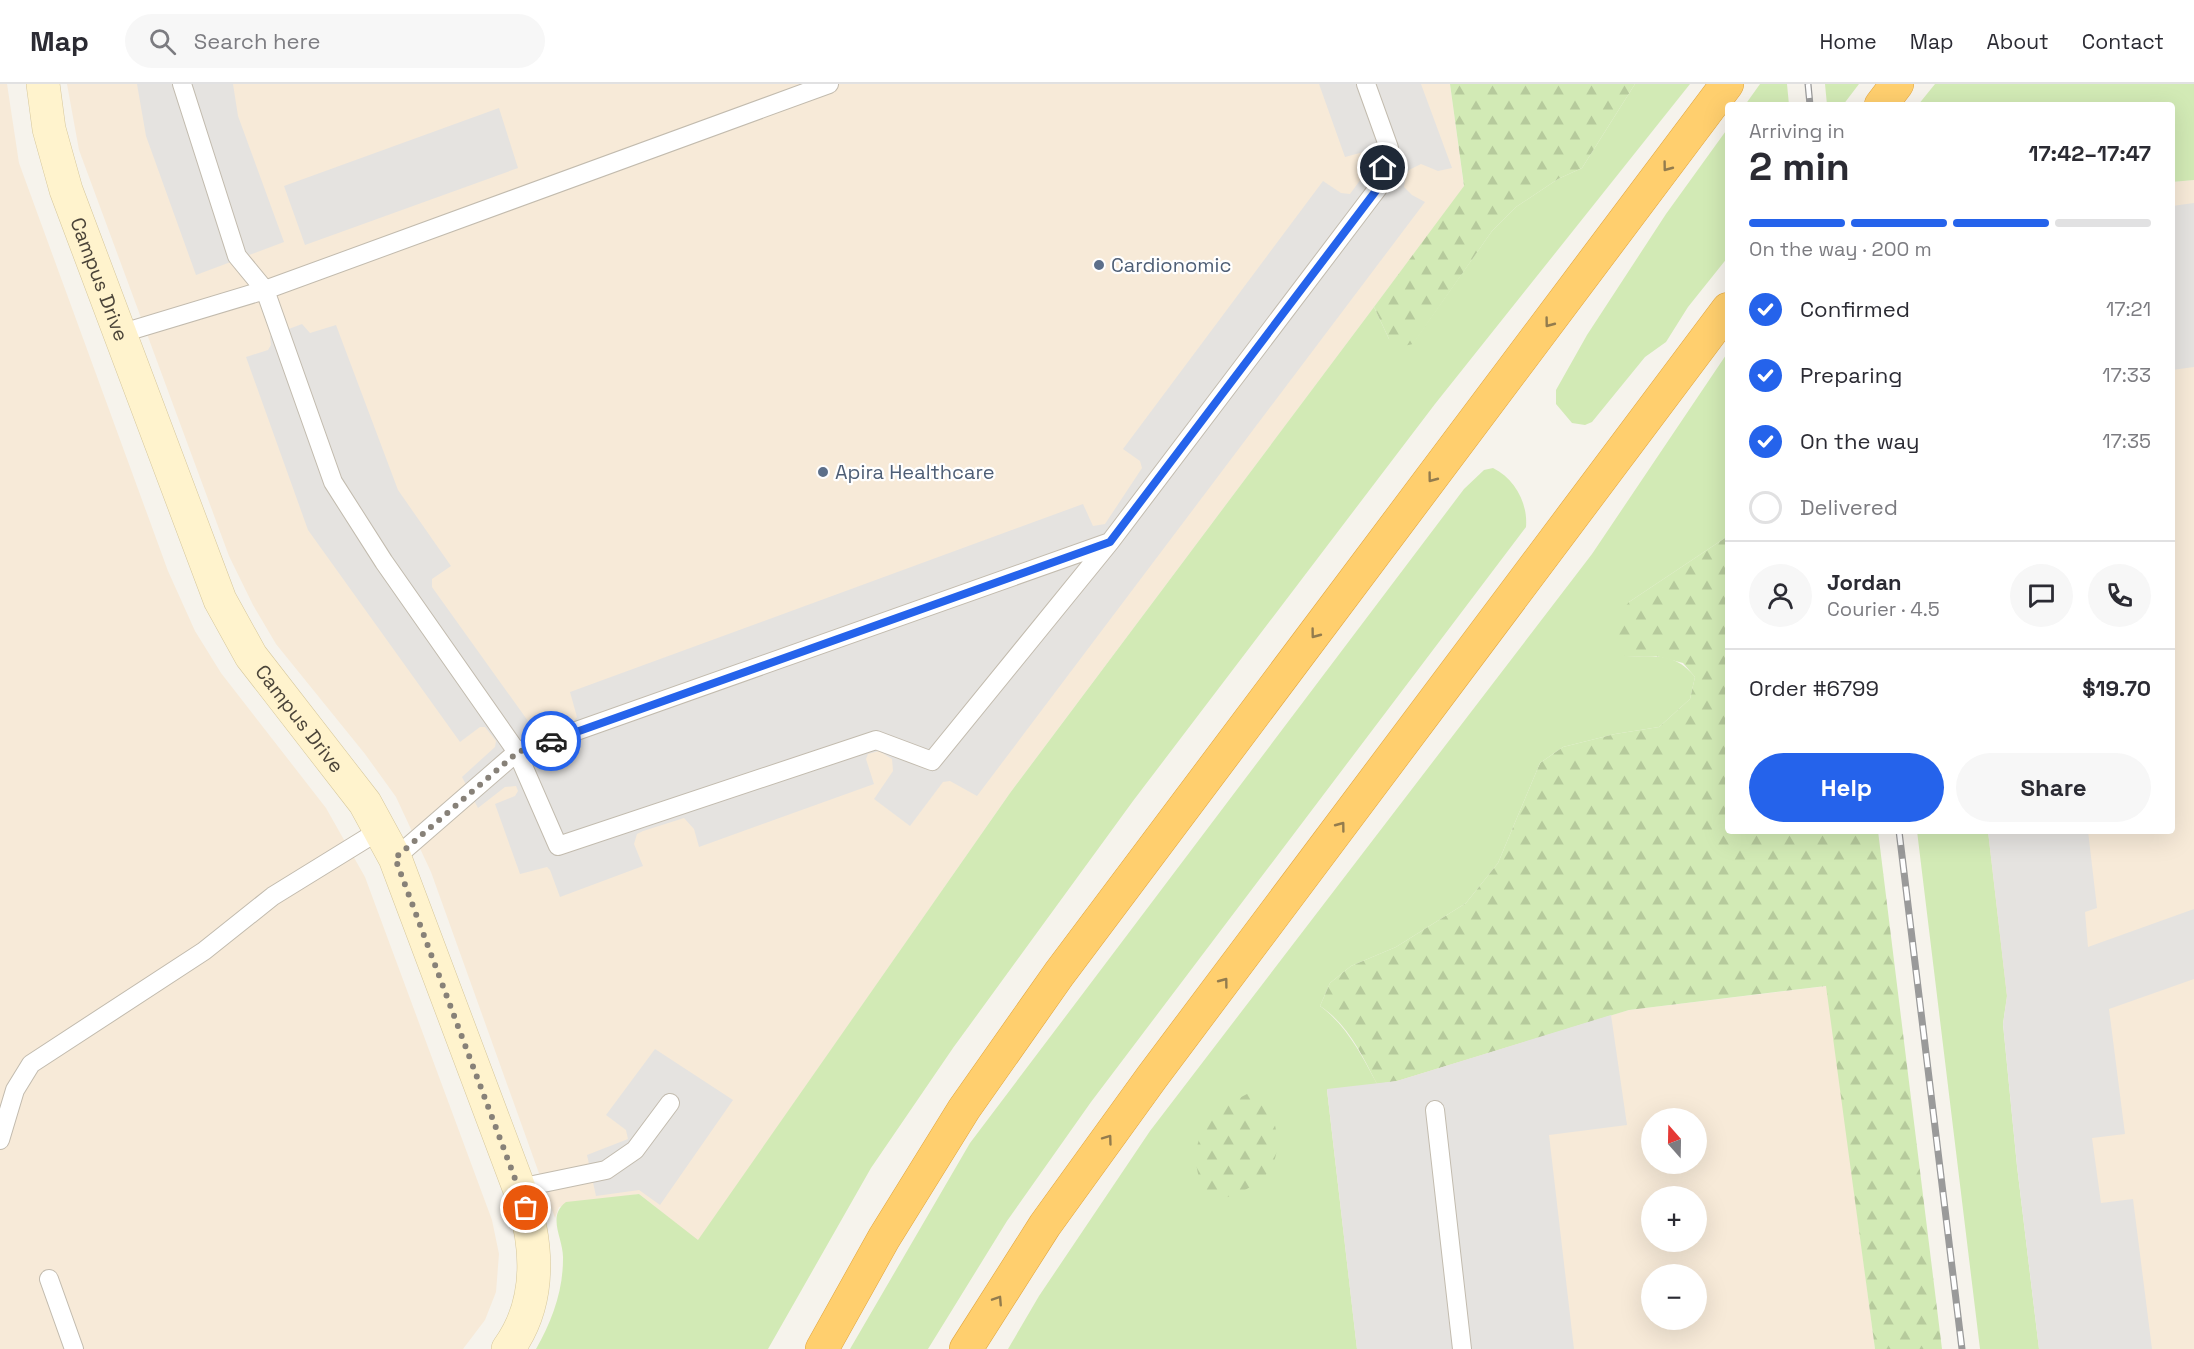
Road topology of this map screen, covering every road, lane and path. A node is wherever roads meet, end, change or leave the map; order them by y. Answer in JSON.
{"nodes":[{"id":1,"x":43,"y":84,"type":"edge"},
{"id":2,"x":182,"y":84,"type":"edge"},
{"id":3,"x":829,"y":84,"type":"edge"},
{"id":4,"x":1366,"y":84,"type":"edge"},
{"id":5,"x":1727,"y":84,"type":"edge"},
{"id":6,"x":1897,"y":84,"type":"edge"},
{"id":7,"x":1883,"y":102,"type":"edge"},
{"id":8,"x":265,"y":290,"type":"junction"},
{"id":9,"x":1719,"y":321,"type":"edge"},
{"id":10,"x":119,"y":334,"type":"junction"},
{"id":11,"x":1110,"y":542,"type":"junction"},
{"id":12,"x":518,"y":752,"type":"junction"},
{"id":13,"x":388,"y":844,"type":"junction"},
{"id":14,"x":670,"y":1103,"type":"dead end"},
{"id":15,"x":1435,"y":1110,"type":"dead end"},
{"id":16,"x":0,"y":1140,"type":"edge"},
{"id":17,"x":519,"y":1188,"type":"junction"},
{"id":18,"x":49,"y":1279,"type":"dead end"},
{"id":19,"x":74,"y":1349,"type":"edge"},
{"id":20,"x":508,"y":1349,"type":"edge"},
{"id":21,"x":822,"y":1349,"type":"edge"},
{"id":22,"x":966,"y":1349,"type":"edge"},
{"id":23,"x":1462,"y":1349,"type":"edge"}],
"edges":[{"from":1,"to":10,"type":"street","name":"Campus Drive"},
{"from":2,"to":8,"type":"lane"},
{"from":3,"to":8,"type":"lane"},
{"from":4,"to":11,"type":"lane"},
{"from":5,"to":21,"type":"highway","one_way":true},
{"from":6,"to":7,"type":"highway"},
{"from":8,"to":10,"type":"lane"},
{"from":8,"to":12,"type":"lane"},
{"from":22,"to":9,"type":"highway","one_way":true},
{"from":10,"to":13,"type":"street","name":"Campus Drive"},
{"from":11,"to":12,"type":"lane"},
{"from":11,"to":12,"type":"lane"},
{"from":12,"to":13,"type":"lane"},
{"from":13,"to":16,"type":"lane"},
{"from":13,"to":17,"type":"street","name":"Campus Drive"},
{"from":14,"to":17,"type":"lane"},
{"from":15,"to":23,"type":"lane"},
{"from":17,"to":20,"type":"street","name":"Campus Drive"},
{"from":18,"to":19,"type":"lane"}]}
